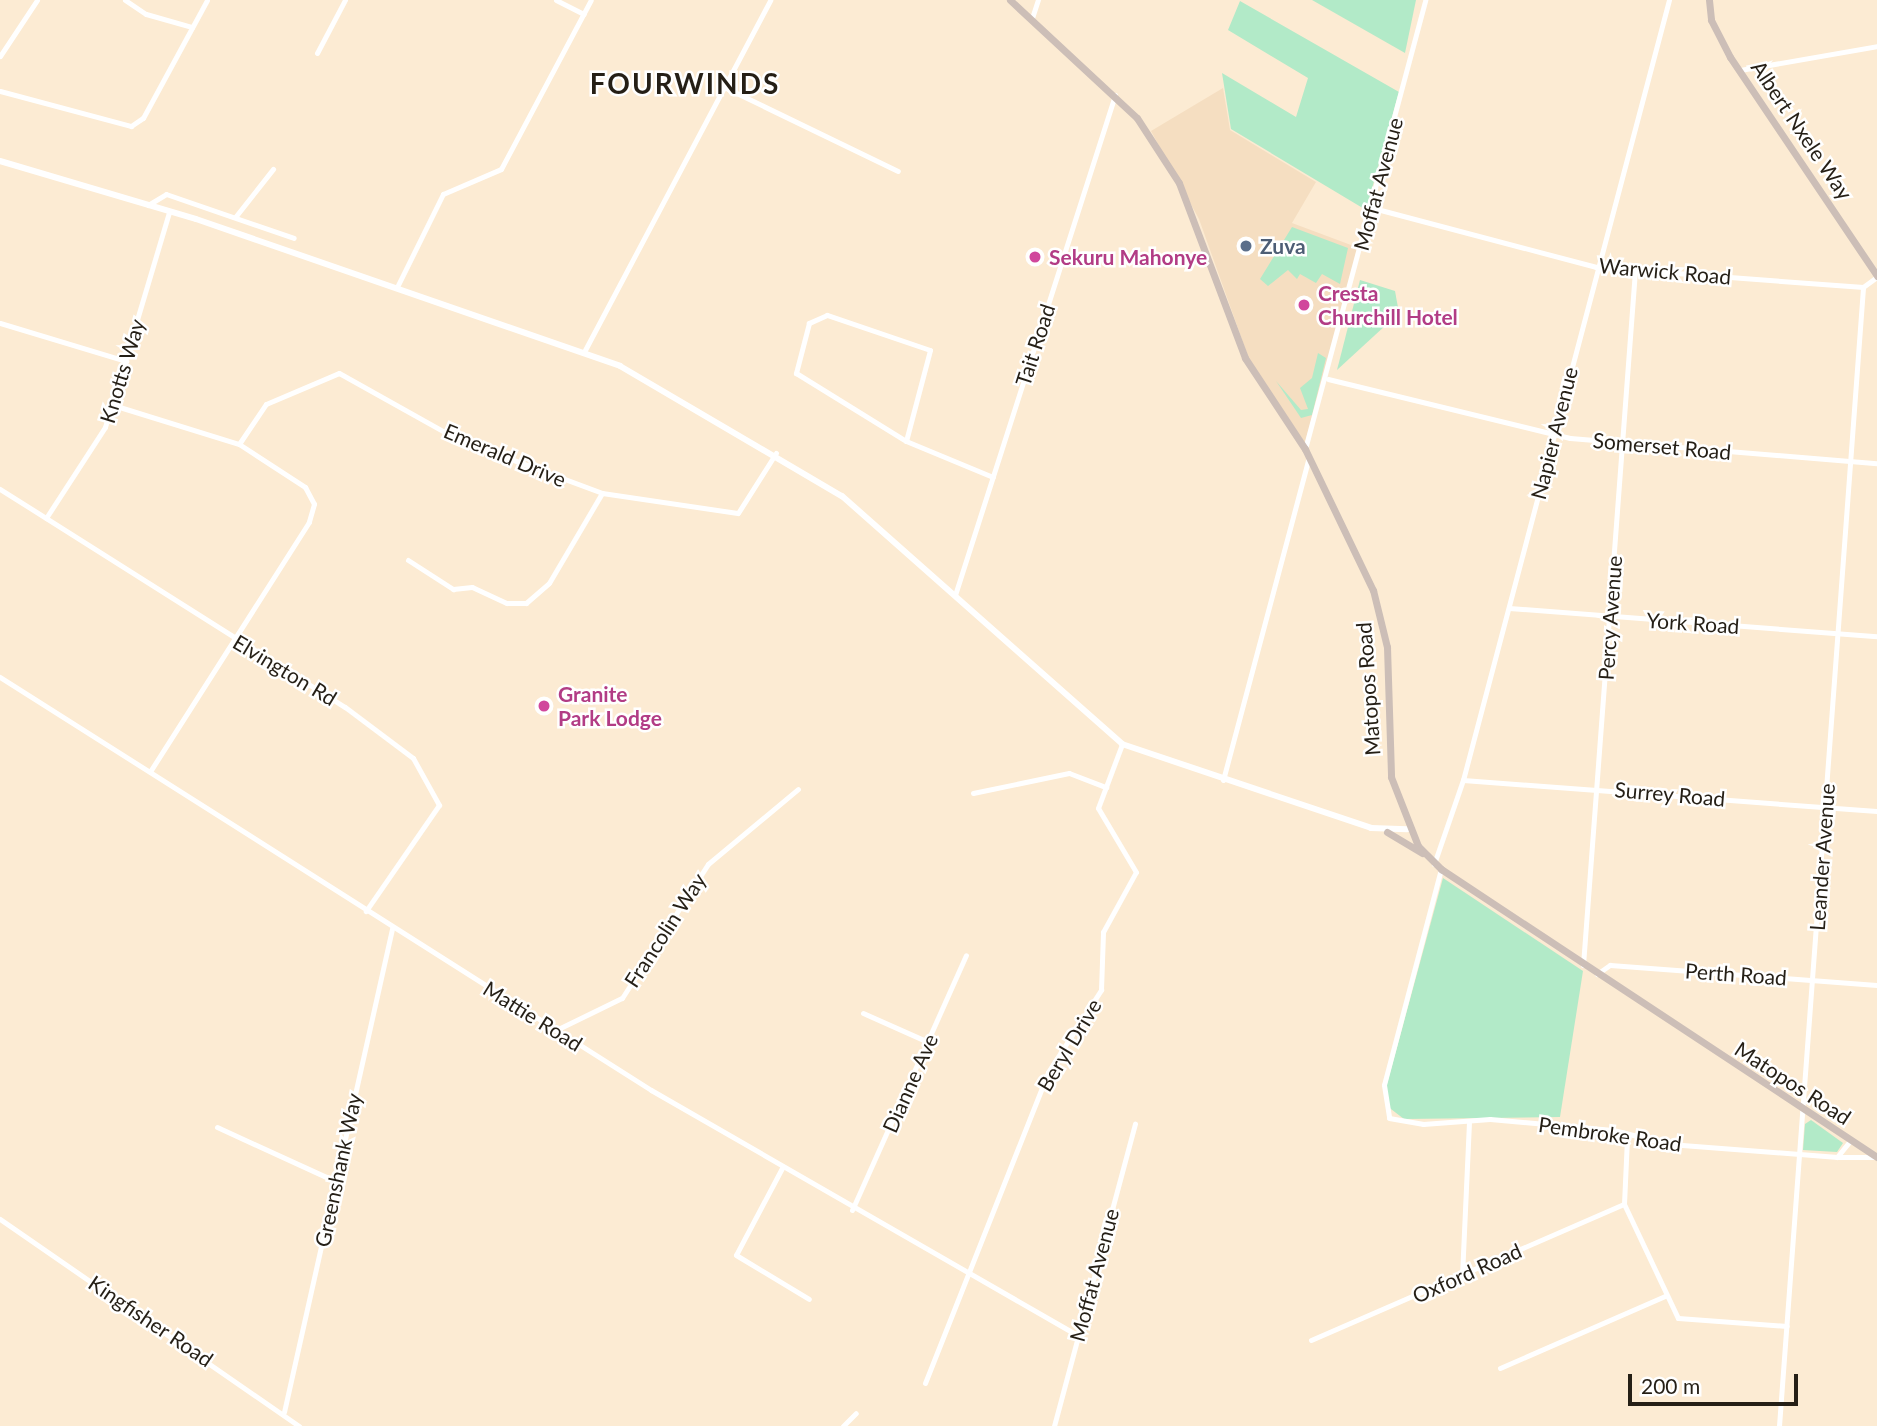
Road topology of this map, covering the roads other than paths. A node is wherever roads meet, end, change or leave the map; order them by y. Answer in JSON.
{"nodes":[{"id":1,"x":37,"y":0,"type":"edge"},
{"id":2,"x":125,"y":0,"type":"edge"},
{"id":3,"x":206,"y":0,"type":"edge"},
{"id":4,"x":345,"y":0,"type":"edge"},
{"id":5,"x":556,"y":0,"type":"edge"},
{"id":6,"x":591,"y":0,"type":"edge"},
{"id":7,"x":770,"y":0,"type":"edge"},
{"id":8,"x":1010,"y":0,"type":"edge"},
{"id":9,"x":1038,"y":0,"type":"edge"},
{"id":10,"x":1425,"y":0,"type":"edge"},
{"id":11,"x":1669,"y":0,"type":"edge"},
{"id":12,"x":1709,"y":0,"type":"edge"},
{"id":13,"x":583,"y":14,"type":"junction"},
{"id":14,"x":1032,"y":18,"type":"junction"},
{"id":15,"x":192,"y":27,"type":"junction"},
{"id":16,"x":1877,"y":47,"type":"edge"},
{"id":17,"x":317,"y":53,"type":"dead end"},
{"id":18,"x":0,"y":56,"type":"edge"},
{"id":19,"x":1740,"y":70,"type":"junction"},
{"id":20,"x":724,"y":86,"type":"junction"},
{"id":21,"x":0,"y":91,"type":"edge"},
{"id":22,"x":1115,"y":94,"type":"junction"},
{"id":23,"x":0,"y":161,"type":"edge"},
{"id":24,"x":273,"y":169,"type":"dead end"},
{"id":25,"x":898,"y":171,"type":"dead end"},
{"id":26,"x":148,"y":205,"type":"junction"},
{"id":27,"x":1373,"y":208,"type":"junction"},
{"id":28,"x":169,"y":212,"type":"junction"},
{"id":29,"x":236,"y":216,"type":"junction"},
{"id":30,"x":294,"y":238,"type":"dead end"},
{"id":31,"x":1596,"y":267,"type":"junction"},
{"id":32,"x":1635,"y":270,"type":"junction"},
{"id":33,"x":1877,"y":277,"type":"edge"},
{"id":34,"x":397,"y":287,"type":"junction"},
{"id":35,"x":1863,"y":287,"type":"junction"},
{"id":36,"x":0,"y":323,"type":"edge"},
{"id":37,"x":586,"y":350,"type":"junction"},
{"id":38,"x":126,"y":362,"type":"junction"},
{"id":39,"x":1328,"y":379,"type":"junction"},
{"id":40,"x":113,"y":405,"type":"junction"},
{"id":41,"x":1553,"y":433,"type":"junction"},
{"id":42,"x":906,"y":441,"type":"junction"},
{"id":43,"x":239,"y":443,"type":"junction"},
{"id":44,"x":1623,"y":444,"type":"junction"},
{"id":45,"x":1307,"y":452,"type":"junction"},
{"id":46,"x":776,"y":453,"type":"junction"},
{"id":47,"x":1849,"y":461,"type":"junction"},
{"id":48,"x":1877,"y":463,"type":"edge"},
{"id":49,"x":993,"y":477,"type":"junction"},
{"id":50,"x":0,"y":489,"type":"edge"},
{"id":51,"x":602,"y":493,"type":"junction"},
{"id":52,"x":46,"y":518,"type":"junction"},
{"id":53,"x":408,"y":560,"type":"dead end"},
{"id":54,"x":955,"y":596,"type":"junction"},
{"id":55,"x":1509,"y":608,"type":"junction"},
{"id":56,"x":1611,"y":617,"type":"junction"},
{"id":57,"x":1838,"y":633,"type":"junction"},
{"id":58,"x":1877,"y":636,"type":"edge"},
{"id":59,"x":234,"y":640,"type":"junction"},
{"id":60,"x":0,"y":677,"type":"edge"},
{"id":61,"x":1122,"y":744,"type":"junction"},
{"id":62,"x":150,"y":772,"type":"junction"},
{"id":63,"x":1223,"y":780,"type":"junction"},
{"id":64,"x":1463,"y":780,"type":"junction"},
{"id":65,"x":1106,"y":787,"type":"junction"},
{"id":66,"x":1598,"y":788,"type":"junction"},
{"id":67,"x":798,"y":789,"type":"dead end"},
{"id":68,"x":973,"y":793,"type":"dead end"},
{"id":69,"x":1825,"y":807,"type":"junction"},
{"id":70,"x":1877,"y":811,"type":"edge"},
{"id":71,"x":1407,"y":829,"type":"junction"},
{"id":72,"x":1387,"y":832,"type":"junction"},
{"id":73,"x":1425,"y":855,"type":"junction"},
{"id":74,"x":1437,"y":867,"type":"junction"},
{"id":75,"x":366,"y":911,"type":"junction"},
{"id":76,"x":392,"y":927,"type":"junction"},
{"id":77,"x":966,"y":955,"type":"dead end"},
{"id":78,"x":1583,"y":965,"type":"junction"},
{"id":79,"x":1597,"y":974,"type":"junction"},
{"id":80,"x":1812,"y":980,"type":"junction"},
{"id":81,"x":1877,"y":985,"type":"edge"},
{"id":82,"x":863,"y":1013,"type":"dead end"},
{"id":83,"x":556,"y":1030,"type":"junction"},
{"id":84,"x":928,"y":1042,"type":"junction"},
{"id":85,"x":1802,"y":1110,"type":"junction"},
{"id":86,"x":1469,"y":1123,"type":"junction"},
{"id":87,"x":1135,"y":1124,"type":"dead end"},
{"id":88,"x":217,"y":1127,"type":"dead end"},
{"id":89,"x":1627,"y":1138,"type":"junction"},
{"id":90,"x":1850,"y":1141,"type":"junction"},
{"id":91,"x":1799,"y":1154,"type":"junction"},
{"id":92,"x":1837,"y":1157,"type":"junction"},
{"id":93,"x":1877,"y":1157,"type":"edge"},
{"id":94,"x":782,"y":1168,"type":"junction"},
{"id":95,"x":335,"y":1181,"type":"junction"},
{"id":96,"x":1624,"y":1204,"type":"junction"},
{"id":97,"x":852,"y":1210,"type":"junction"},
{"id":98,"x":0,"y":1219,"type":"edge"},
{"id":99,"x":966,"y":1273,"type":"junction"},
{"id":100,"x":1462,"y":1276,"type":"junction"},
{"id":101,"x":1665,"y":1296,"type":"junction"},
{"id":102,"x":809,"y":1299,"type":"dead end"},
{"id":103,"x":1787,"y":1326,"type":"junction"},
{"id":104,"x":1077,"y":1335,"type":"junction"},
{"id":105,"x":1311,"y":1340,"type":"dead end"},
{"id":106,"x":1500,"y":1368,"type":"dead end"},
{"id":107,"x":925,"y":1383,"type":"dead end"},
{"id":108,"x":284,"y":1412,"type":"junction"},
{"id":109,"x":856,"y":1413,"type":"dead end"},
{"id":110,"x":299,"y":1426,"type":"edge"},
{"id":111,"x":843,"y":1426,"type":"edge"},
{"id":112,"x":1054,"y":1426,"type":"edge"},
{"id":113,"x":1779,"y":1426,"type":"edge"}],
"edges":[{"from":1,"to":18,"type":"street"},
{"from":2,"to":15,"type":"street"},
{"from":3,"to":15,"type":"street"},
{"from":4,"to":17,"type":"street"},
{"from":5,"to":13,"type":"street"},
{"from":6,"to":13,"type":"street"},
{"from":7,"to":20,"type":"street"},
{"from":8,"to":14,"type":"main road","name":"Matopos Road"},
{"from":9,"to":14,"type":"street"},
{"from":10,"to":27,"type":"street","name":"Moffat Avenue"},
{"from":11,"to":31,"type":"street","name":"Napier Avenue"},
{"from":12,"to":19,"type":"main road","name":"Albert Nxele Way"},
{"from":13,"to":34,"type":"street"},
{"from":14,"to":22,"type":"main road","name":"Matopos Road"},
{"from":15,"to":21,"type":"street"},
{"from":16,"to":19,"type":"street"},
{"from":19,"to":33,"type":"main road","name":"Albert Nxele Way"},
{"from":20,"to":25,"type":"street"},
{"from":20,"to":37,"type":"street"},
{"from":22,"to":45,"type":"main road","name":"Matopos Road"},
{"from":22,"to":49,"type":"street","name":"Tait Road"},
{"from":23,"to":26,"type":"street"},
{"from":24,"to":29,"type":"street"},
{"from":26,"to":28,"type":"street"},
{"from":26,"to":29,"type":"street"},
{"from":27,"to":31,"type":"street","name":"Warwick Road"},
{"from":27,"to":39,"type":"street","name":"Moffat Avenue"},
{"from":28,"to":34,"type":"street"},
{"from":28,"to":38,"type":"street","name":"Knotts Way"},
{"from":29,"to":30,"type":"street"},
{"from":31,"to":32,"type":"street","name":"Warwick Road"},
{"from":31,"to":41,"type":"street","name":"Napier Avenue"},
{"from":32,"to":35,"type":"street","name":"Warwick Road"},
{"from":32,"to":44,"type":"street","name":"Percy Avenue"},
{"from":33,"to":35,"type":"street"},
{"from":34,"to":37,"type":"street"},
{"from":35,"to":47,"type":"street","name":"Leander Avenue"},
{"from":36,"to":38,"type":"street"},
{"from":37,"to":46,"type":"street"},
{"from":38,"to":40,"type":"street","name":"Knotts Way"},
{"from":39,"to":41,"type":"street","name":"Somerset Road"},
{"from":39,"to":45,"type":"street","name":"Moffat Avenue"},
{"from":40,"to":43,"type":"street"},
{"from":40,"to":52,"type":"street","name":"Knotts Way"},
{"from":41,"to":44,"type":"street","name":"Somerset Road"},
{"from":41,"to":55,"type":"street","name":"Napier Avenue"},
{"from":42,"to":42,"type":"street"},
{"from":42,"to":49,"type":"street"},
{"from":43,"to":51,"type":"street","name":"Emerald Drive"},
{"from":43,"to":59,"type":"street"},
{"from":44,"to":47,"type":"street","name":"Somerset Road"},
{"from":44,"to":56,"type":"street","name":"Percy Avenue"},
{"from":45,"to":63,"type":"street","name":"Moffat Avenue"},
{"from":45,"to":71,"type":"main road","name":"Matopos Road"},
{"from":46,"to":51,"type":"street","name":"Emerald Drive"},
{"from":46,"to":54,"type":"street"},
{"from":47,"to":48,"type":"street","name":"Somerset Road"},
{"from":47,"to":57,"type":"street","name":"Leander Avenue"},
{"from":49,"to":54,"type":"street","name":"Tait Road"},
{"from":50,"to":52,"type":"street","name":"Elvington Rd"},
{"from":51,"to":53,"type":"street"},
{"from":52,"to":59,"type":"street","name":"Elvington Rd"},
{"from":54,"to":61,"type":"street"},
{"from":55,"to":56,"type":"street","name":"York Road"},
{"from":55,"to":64,"type":"street","name":"Napier Avenue"},
{"from":56,"to":57,"type":"street","name":"York Road"},
{"from":56,"to":66,"type":"street","name":"Percy Avenue"},
{"from":57,"to":58,"type":"street","name":"York Road"},
{"from":57,"to":69,"type":"street","name":"Leander Avenue"},
{"from":59,"to":62,"type":"street"},
{"from":59,"to":75,"type":"street","name":"Elvington Rd"},
{"from":60,"to":62,"type":"street","name":"Mattie Road"},
{"from":61,"to":63,"type":"street"},
{"from":61,"to":65,"type":"street","name":"Beryl Drive"},
{"from":62,"to":75,"type":"street","name":"Mattie Road"},
{"from":63,"to":72,"type":"street"},
{"from":64,"to":66,"type":"street","name":"Surrey Road"},
{"from":64,"to":74,"type":"street","name":"Napier Avenue"},
{"from":65,"to":68,"type":"street"},
{"from":65,"to":99,"type":"street","name":"Beryl Drive"},
{"from":66,"to":69,"type":"street","name":"Surrey Road"},
{"from":66,"to":78,"type":"street","name":"Percy Avenue"},
{"from":67,"to":83,"type":"street","name":"Francolin Way"},
{"from":69,"to":70,"type":"street","name":"Surrey Road"},
{"from":69,"to":80,"type":"street","name":"Leander Avenue"},
{"from":71,"to":72,"type":"street"},
{"from":71,"to":73,"type":"main road","name":"Matopos Road"},
{"from":72,"to":73,"type":"main road"},
{"from":73,"to":74,"type":"main road","name":"Matopos Road"},
{"from":74,"to":78,"type":"main road","name":"Matopos Road"},
{"from":74,"to":86,"type":"street","name":"Pembroke Road"},
{"from":75,"to":76,"type":"street","name":"Mattie Road"},
{"from":76,"to":83,"type":"street","name":"Mattie Road"},
{"from":76,"to":95,"type":"street","name":"Greenshank Way"},
{"from":77,"to":84,"type":"street","name":"Dianne Ave"},
{"from":78,"to":79,"type":"main road","name":"Matopos Road"},
{"from":79,"to":80,"type":"street","name":"Perth Road"},
{"from":79,"to":85,"type":"main road","name":"Matopos Road"},
{"from":80,"to":81,"type":"street","name":"Perth Road"},
{"from":80,"to":85,"type":"street","name":"Leander Avenue"},
{"from":82,"to":84,"type":"street"},
{"from":83,"to":94,"type":"street","name":"Mattie Road"},
{"from":84,"to":97,"type":"street","name":"Dianne Ave"},
{"from":85,"to":90,"type":"main road","name":"Matopos Road"},
{"from":85,"to":91,"type":"street","name":"Leander Avenue"},
{"from":86,"to":89,"type":"street","name":"Pembroke Road"},
{"from":86,"to":100,"type":"street"},
{"from":87,"to":104,"type":"street","name":"Moffat Avenue"},
{"from":88,"to":95,"type":"street"},
{"from":89,"to":91,"type":"street","name":"Pembroke Road"},
{"from":89,"to":96,"type":"street"},
{"from":90,"to":92,"type":"street"},
{"from":90,"to":93,"type":"main road","name":"Matopos Road"},
{"from":91,"to":92,"type":"street","name":"Pembroke Road"},
{"from":91,"to":103,"type":"street","name":"Leander Avenue"},
{"from":92,"to":93,"type":"street","name":"Pembroke Road"},
{"from":94,"to":97,"type":"street","name":"Mattie Road"},
{"from":94,"to":102,"type":"street"},
{"from":95,"to":108,"type":"street","name":"Greenshank Way"},
{"from":96,"to":100,"type":"street","name":"Oxford Road"},
{"from":96,"to":101,"type":"street"},
{"from":97,"to":99,"type":"street","name":"Mattie Road"},
{"from":98,"to":108,"type":"street","name":"Kingfisher Road"},
{"from":99,"to":104,"type":"street","name":"Mattie Road"},
{"from":99,"to":107,"type":"street","name":"Beryl Drive"},
{"from":100,"to":105,"type":"street","name":"Oxford Road"},
{"from":101,"to":103,"type":"street"},
{"from":101,"to":106,"type":"street"},
{"from":103,"to":113,"type":"street","name":"Leander Avenue"},
{"from":104,"to":112,"type":"street","name":"Moffat Avenue"},
{"from":108,"to":110,"type":"street","name":"Kingfisher Road"},
{"from":109,"to":111,"type":"street"}]}
